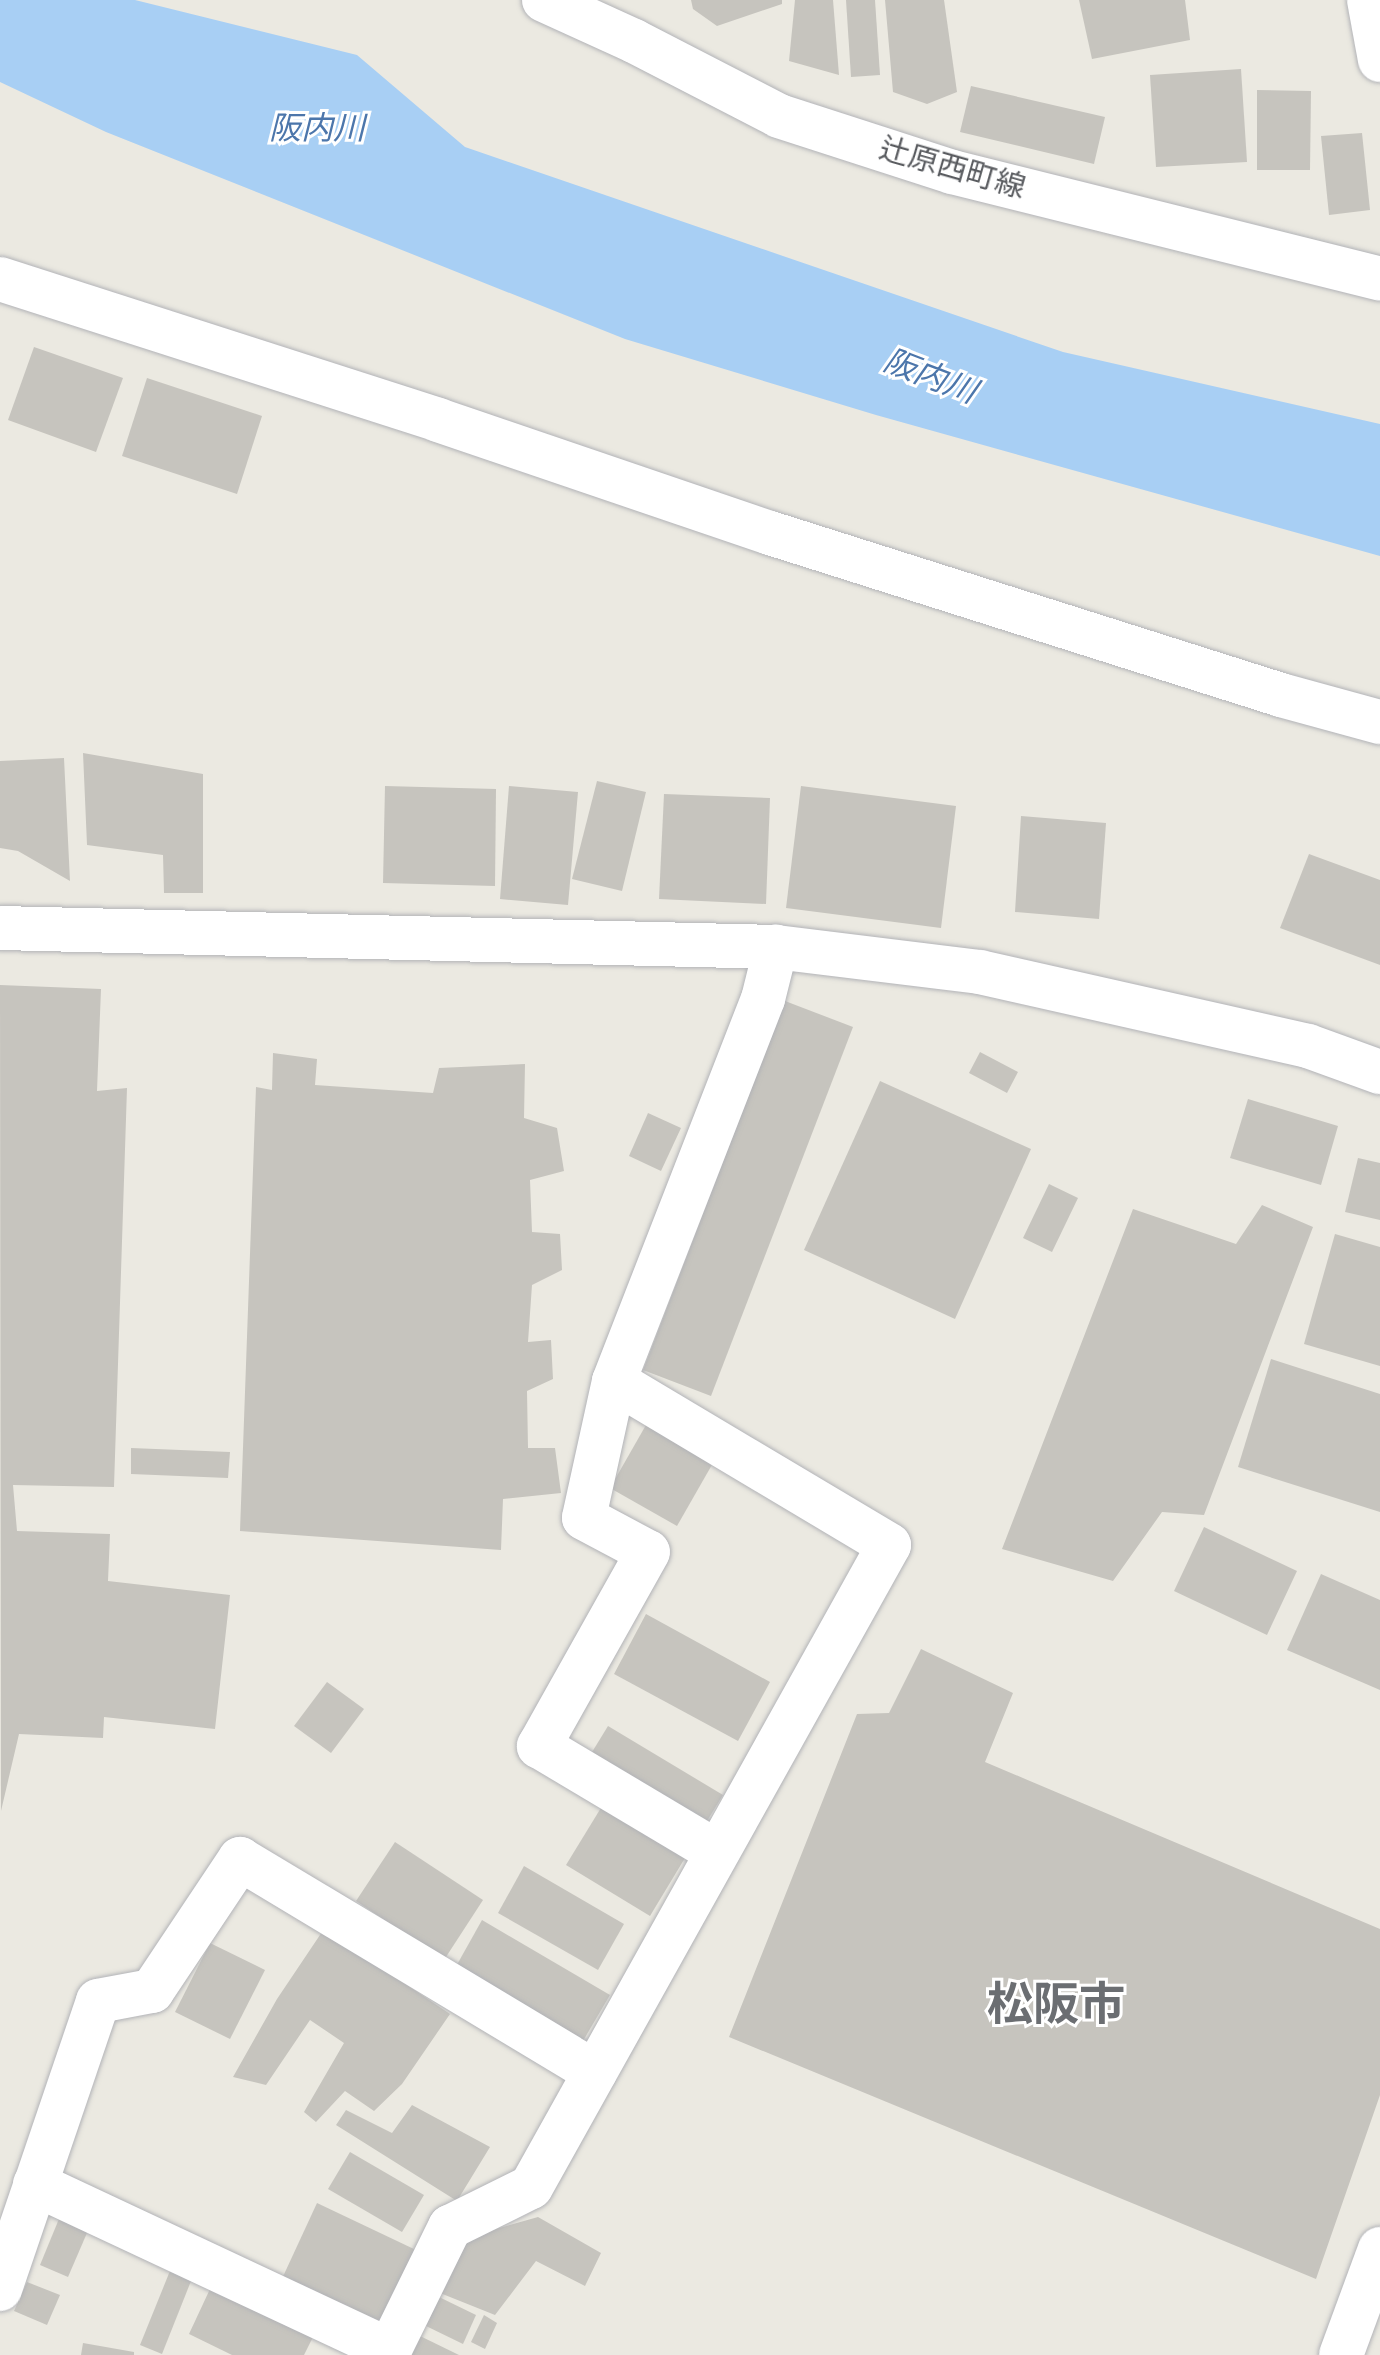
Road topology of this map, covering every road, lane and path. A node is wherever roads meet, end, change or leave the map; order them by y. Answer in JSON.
{"nodes":[{"id":1,"x":544,"y":0,"type":"edge"},
{"id":2,"x":1369,"y":0,"type":"edge"},
{"id":3,"x":1380,"y":60,"type":"edge"},
{"id":4,"x":0,"y":279,"type":"edge"},
{"id":5,"x":1380,"y":279,"type":"edge"},
{"id":6,"x":1380,"y":722,"type":"edge"},
{"id":7,"x":0,"y":928,"type":"edge"},
{"id":8,"x":776,"y":947,"type":"junction"},
{"id":9,"x":1380,"y":1072,"type":"edge"},
{"id":10,"x":614,"y":1381,"type":"junction"},
{"id":11,"x":717,"y":1852,"type":"junction"},
{"id":12,"x":595,"y":2072,"type":"junction"},
{"id":13,"x":35,"y":2184,"type":"junction"},
{"id":14,"x":1380,"y":2249,"type":"edge"},
{"id":15,"x":0,"y":2289,"type":"edge"},
{"id":16,"x":388,"y":2353,"type":"edge"},
{"id":17,"x":1341,"y":2355,"type":"edge"}],
"edges":[{"from":1,"to":5,"type":"street","name":"辻原西町線"},
{"from":2,"to":3,"type":"street"},
{"from":4,"to":6,"type":"street"},
{"from":7,"to":8,"type":"street"},
{"from":8,"to":9,"type":"street"},
{"from":8,"to":10,"type":"street"},
{"from":10,"to":11,"type":"street"},
{"from":10,"to":11,"type":"street"},
{"from":11,"to":12,"type":"street"},
{"from":12,"to":13,"type":"street"},
{"from":12,"to":16,"type":"street"},
{"from":13,"to":15,"type":"street"},
{"from":13,"to":16,"type":"street"},
{"from":14,"to":17,"type":"street"}]}
